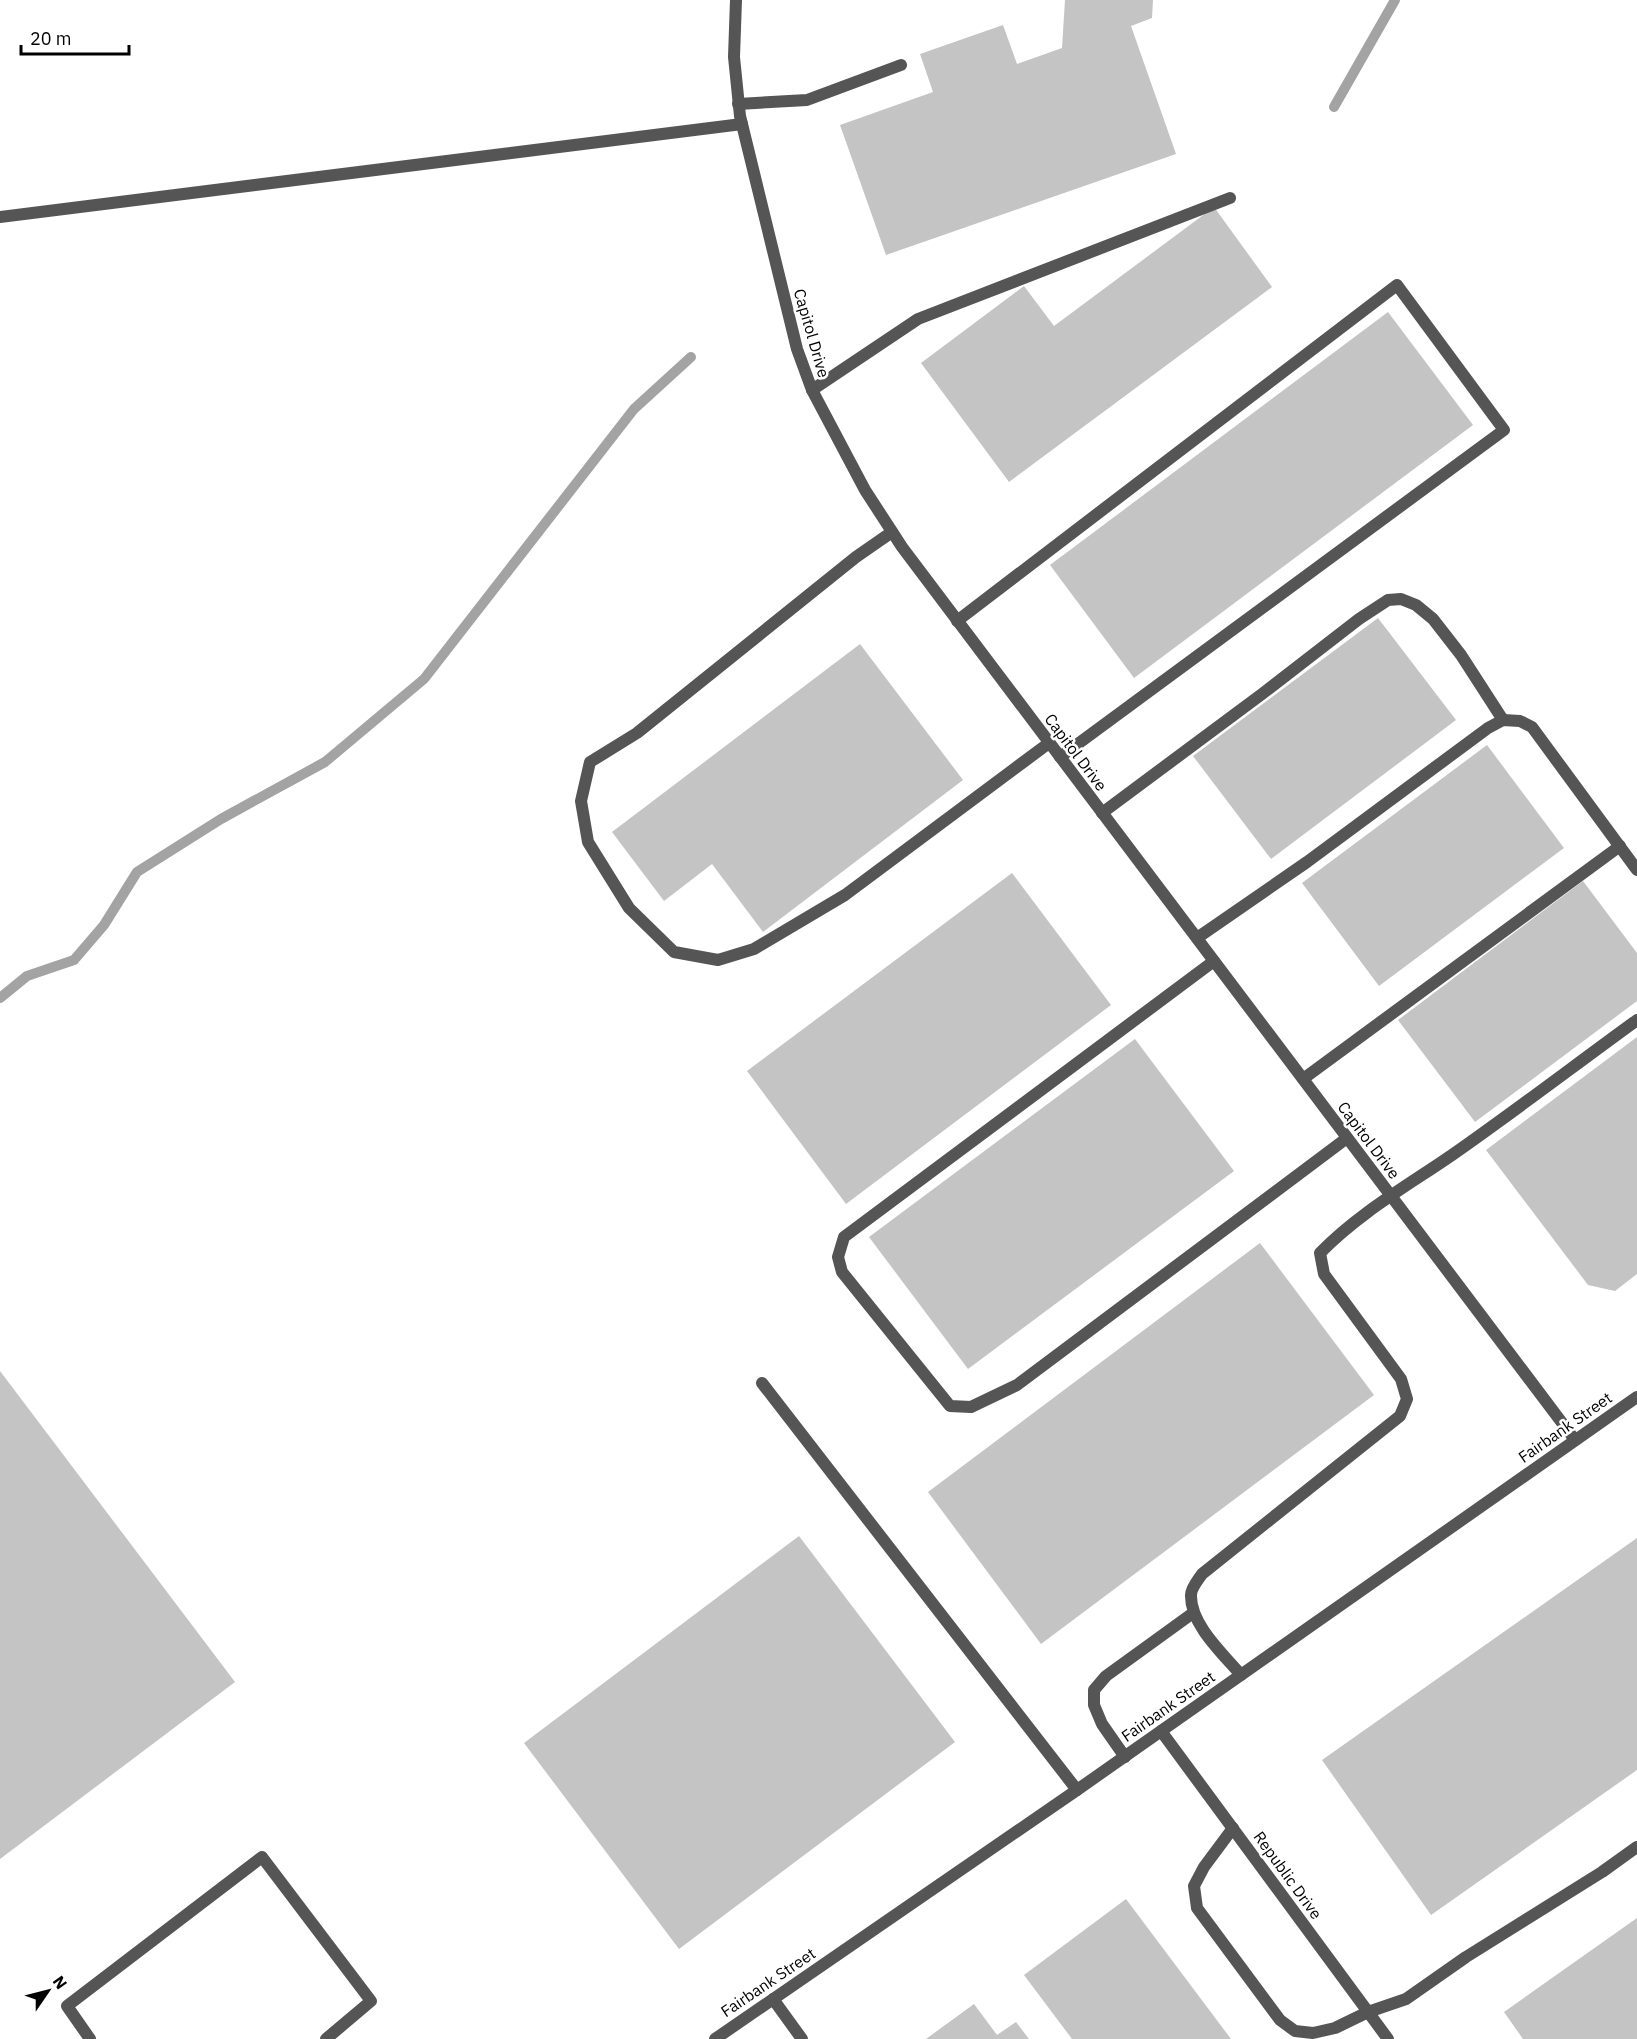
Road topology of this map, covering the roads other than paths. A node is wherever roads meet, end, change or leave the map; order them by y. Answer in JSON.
{"nodes":[{"id":1,"x":736,"y":0,"type":"edge"},
{"id":2,"x":901,"y":65,"type":"dead end"},
{"id":3,"x":738,"y":104,"type":"junction"},
{"id":4,"x":742,"y":124,"type":"junction"},
{"id":5,"x":1230,"y":198,"type":"dead end"},
{"id":6,"x":0,"y":217,"type":"edge"},
{"id":7,"x":812,"y":390,"type":"junction"},
{"id":8,"x":892,"y":532,"type":"junction"},
{"id":9,"x":957,"y":621,"type":"junction"},
{"id":10,"x":1503,"y":720,"type":"junction"},
{"id":11,"x":1049,"y":743,"type":"junction"},
{"id":12,"x":1060,"y":757,"type":"junction"},
{"id":13,"x":1102,"y":813,"type":"junction"},
{"id":14,"x":1620,"y":846,"type":"junction"},
{"id":15,"x":1637,"y":870,"type":"edge"},
{"id":16,"x":1197,"y":938,"type":"junction"},
{"id":17,"x":1214,"y":961,"type":"junction"},
{"id":18,"x":1637,"y":1020,"type":"edge"},
{"id":19,"x":1303,"y":1079,"type":"junction"},
{"id":20,"x":1347,"y":1138,"type":"junction"},
{"id":21,"x":1390,"y":1195,"type":"junction"},
{"id":22,"x":762,"y":1383,"type":"dead end"},
{"id":23,"x":1637,"y":1397,"type":"edge"},
{"id":24,"x":1575,"y":1440,"type":"junction"},
{"id":25,"x":1193,"y":1613,"type":"junction"},
{"id":26,"x":1241,"y":1675,"type":"junction"},
{"id":27,"x":1161,"y":1731,"type":"junction"},
{"id":28,"x":1125,"y":1757,"type":"junction"},
{"id":29,"x":1077,"y":1790,"type":"junction"},
{"id":30,"x":1233,"y":1828,"type":"junction"},
{"id":31,"x":1637,"y":1847,"type":"edge"},
{"id":32,"x":773,"y":1999,"type":"junction"},
{"id":33,"x":1368,"y":2012,"type":"junction"},
{"id":34,"x":90,"y":2039,"type":"edge"},
{"id":35,"x":326,"y":2039,"type":"edge"},
{"id":36,"x":715,"y":2039,"type":"edge"},
{"id":37,"x":802,"y":2039,"type":"edge"},
{"id":38,"x":1388,"y":2039,"type":"edge"}],
"edges":[{"from":1,"to":3,"type":"street","name":"Capitol Drive"},
{"from":2,"to":3,"type":"street"},
{"from":3,"to":4,"type":"street","name":"Capitol Drive"},
{"from":4,"to":6,"type":"street"},
{"from":4,"to":7,"type":"street","name":"Capitol Drive"},
{"from":5,"to":7,"type":"street"},
{"from":7,"to":8,"type":"street","name":"Capitol Drive"},
{"from":8,"to":9,"type":"street","name":"Capitol Drive"},
{"from":8,"to":11,"type":"street"},
{"from":9,"to":11,"type":"street","name":"Capitol Drive"},
{"from":9,"to":12,"type":"street"},
{"from":10,"to":13,"type":"street"},
{"from":10,"to":14,"type":"street"},
{"from":10,"to":16,"type":"street"},
{"from":11,"to":12,"type":"street","name":"Capitol Drive"},
{"from":12,"to":13,"type":"street","name":"Capitol Drive"},
{"from":13,"to":16,"type":"street","name":"Capitol Drive"},
{"from":14,"to":15,"type":"street"},
{"from":14,"to":19,"type":"street"},
{"from":16,"to":17,"type":"street","name":"Capitol Drive"},
{"from":17,"to":19,"type":"street","name":"Capitol Drive"},
{"from":17,"to":20,"type":"street"},
{"from":18,"to":21,"type":"street"},
{"from":19,"to":20,"type":"street","name":"Capitol Drive"},
{"from":20,"to":21,"type":"street","name":"Capitol Drive"},
{"from":21,"to":24,"type":"street","name":"Capitol Drive"},
{"from":21,"to":25,"type":"street"},
{"from":22,"to":29,"type":"street"},
{"from":23,"to":24,"type":"street","name":"Fairbank Street"},
{"from":24,"to":26,"type":"street","name":"Fairbank Street"},
{"from":25,"to":26,"type":"street"},
{"from":25,"to":28,"type":"street"},
{"from":26,"to":27,"type":"street","name":"Fairbank Street"},
{"from":27,"to":28,"type":"street","name":"Fairbank Street"},
{"from":27,"to":30,"type":"street","name":"Republic Drive"},
{"from":28,"to":29,"type":"street","name":"Fairbank Street"},
{"from":29,"to":32,"type":"street","name":"Fairbank Street"},
{"from":30,"to":33,"type":"street","name":"Republic Drive"},
{"from":30,"to":33,"type":"street"},
{"from":31,"to":33,"type":"street"},
{"from":32,"to":36,"type":"street","name":"Fairbank Street"},
{"from":32,"to":37,"type":"street"},
{"from":33,"to":38,"type":"street","name":"Republic Drive"},
{"from":34,"to":35,"type":"street"}]}
